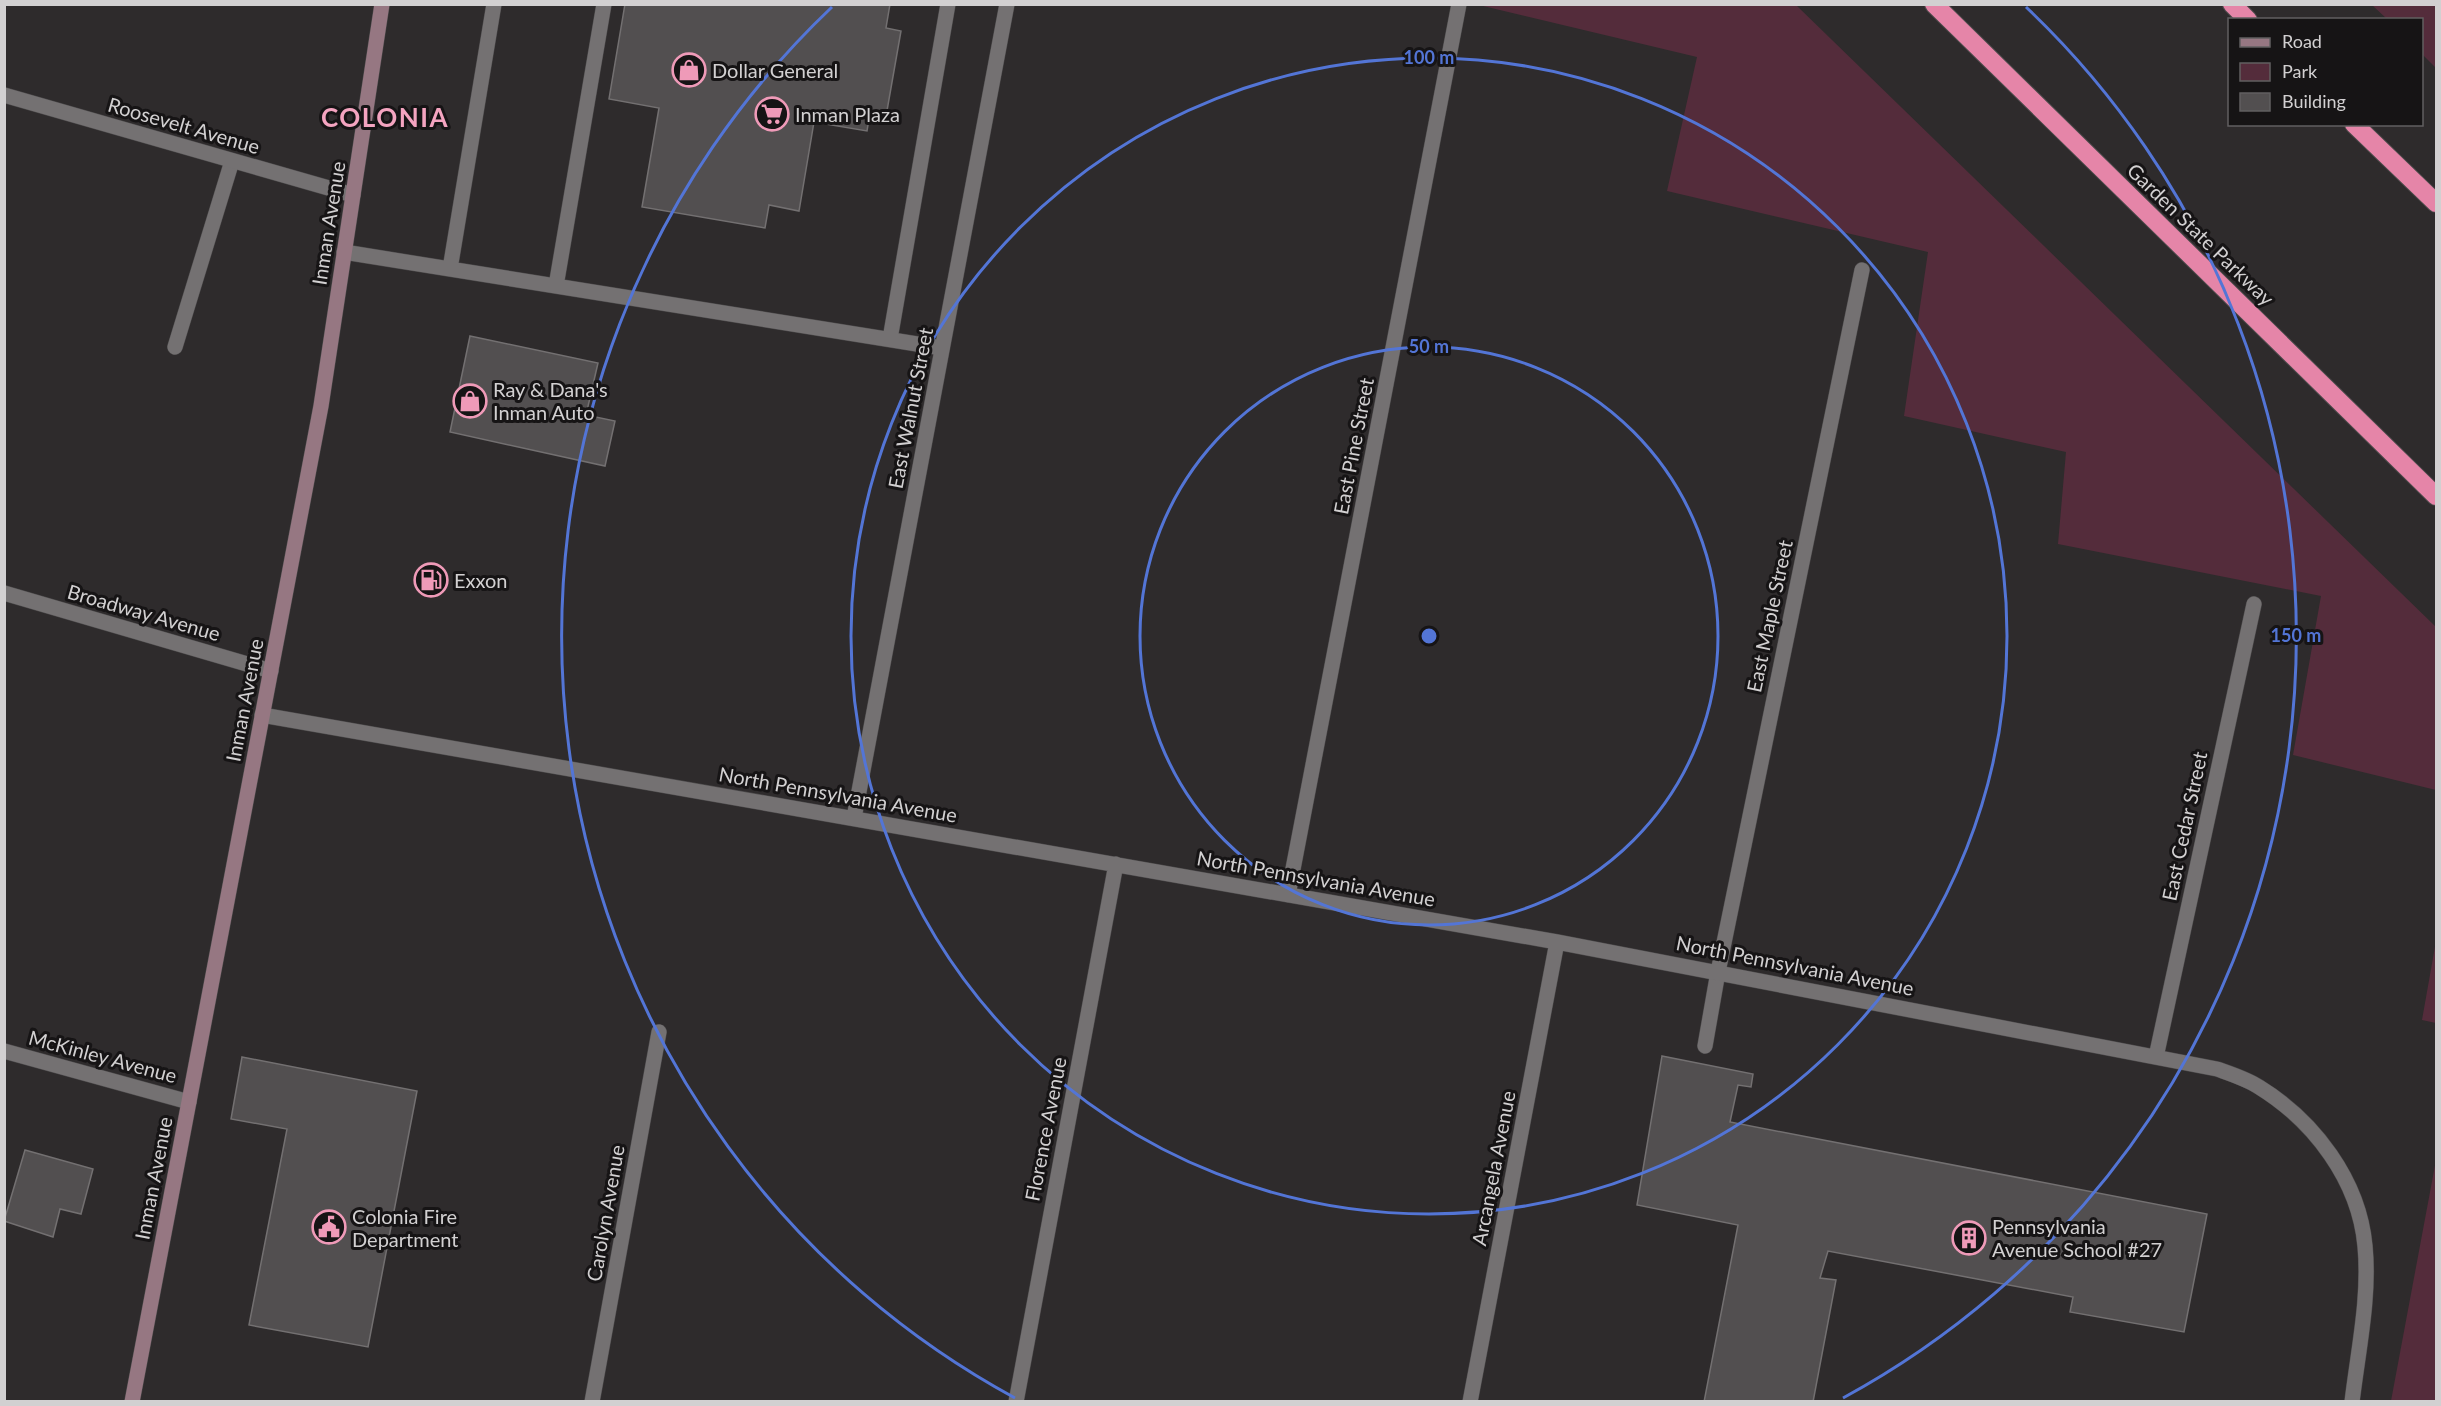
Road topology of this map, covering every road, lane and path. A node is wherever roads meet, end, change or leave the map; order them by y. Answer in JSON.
{"nodes":[{"id":1,"x":382,"y":4,"type":"edge"},
{"id":2,"x":494,"y":4,"type":"edge"},
{"id":3,"x":604,"y":4,"type":"edge"},
{"id":4,"x":948,"y":4,"type":"edge"},
{"id":5,"x":1007,"y":4,"type":"edge"},
{"id":6,"x":1459,"y":4,"type":"edge"},
{"id":7,"x":1934,"y":4,"type":"edge"},
{"id":8,"x":2232,"y":4,"type":"edge"},
{"id":9,"x":2246,"y":18,"type":"edge"},
{"id":10,"x":4,"y":95,"type":"edge"},
{"id":11,"x":2356,"y":126,"type":"edge"},
{"id":12,"x":232,"y":160,"type":"junction"},
{"id":13,"x":353,"y":195,"type":"junction"},
{"id":14,"x":2436,"y":203,"type":"edge"},
{"id":15,"x":344,"y":252,"type":"junction"},
{"id":16,"x":450,"y":269,"type":"junction"},
{"id":17,"x":1862,"y":270,"type":"dead end"},
{"id":18,"x":556,"y":286,"type":"junction"},
{"id":19,"x":890,"y":339,"type":"junction"},
{"id":20,"x":175,"y":347,"type":"dead end"},
{"id":21,"x":942,"y":348,"type":"junction"},
{"id":22,"x":2436,"y":496,"type":"edge"},
{"id":23,"x":4,"y":593,"type":"edge"},
{"id":24,"x":2254,"y":604,"type":"dead end"},
{"id":25,"x":271,"y":671,"type":"junction"},
{"id":26,"x":262,"y":715,"type":"junction"},
{"id":27,"x":854,"y":818,"type":"junction"},
{"id":28,"x":1116,"y":864,"type":"junction"},
{"id":29,"x":1288,"y":895,"type":"junction"},
{"id":30,"x":1557,"y":942,"type":"junction"},
{"id":31,"x":1719,"y":972,"type":"junction"},
{"id":32,"x":659,"y":1032,"type":"dead end"},
{"id":33,"x":1705,"y":1046,"type":"dead end"},
{"id":34,"x":4,"y":1051,"type":"edge"},
{"id":35,"x":2156,"y":1057,"type":"junction"},
{"id":36,"x":189,"y":1102,"type":"junction"},
{"id":37,"x":132,"y":1401,"type":"edge"},
{"id":38,"x":592,"y":1401,"type":"edge"},
{"id":39,"x":1016,"y":1401,"type":"edge"},
{"id":40,"x":1470,"y":1401,"type":"edge"},
{"id":41,"x":2352,"y":1401,"type":"edge"}],
"edges":[{"from":1,"to":13,"type":"main road","name":"Inman Avenue"},
{"from":2,"to":16,"type":"street"},
{"from":3,"to":18,"type":"street"},
{"from":4,"to":19,"type":"street"},
{"from":5,"to":21,"type":"street","name":"East Walnut Street"},
{"from":6,"to":29,"type":"street","name":"East Pine Street"},
{"from":7,"to":22,"type":"highway","name":"Garden State Parkway"},
{"from":8,"to":9,"type":"highway"},
{"from":10,"to":12,"type":"street","name":"Roosevelt Avenue"},
{"from":11,"to":14,"type":"highway"},
{"from":12,"to":13,"type":"street","name":"Roosevelt Avenue"},
{"from":12,"to":20,"type":"street"},
{"from":13,"to":15,"type":"main road","name":"Inman Avenue"},
{"from":15,"to":16,"type":"street"},
{"from":15,"to":25,"type":"main road","name":"Inman Avenue"},
{"from":16,"to":18,"type":"street"},
{"from":17,"to":31,"type":"street","name":"East Maple Street"},
{"from":18,"to":19,"type":"street"},
{"from":19,"to":21,"type":"street"},
{"from":21,"to":27,"type":"street","name":"East Walnut Street"},
{"from":23,"to":25,"type":"street","name":"Broadway Avenue"},
{"from":24,"to":35,"type":"street","name":"East Cedar Street"},
{"from":25,"to":26,"type":"main road","name":"Inman Avenue"},
{"from":26,"to":27,"type":"street","name":"North Pennsylvania Avenue"},
{"from":26,"to":36,"type":"main road","name":"Inman Avenue"},
{"from":27,"to":28,"type":"street","name":"North Pennsylvania Avenue"},
{"from":28,"to":29,"type":"street","name":"North Pennsylvania Avenue"},
{"from":28,"to":39,"type":"street","name":"Florence Avenue"},
{"from":29,"to":30,"type":"street","name":"North Pennsylvania Avenue"},
{"from":30,"to":31,"type":"street","name":"North Pennsylvania Avenue"},
{"from":30,"to":40,"type":"street","name":"Arcangela Avenue"},
{"from":31,"to":33,"type":"street","name":"East Maple Street"},
{"from":31,"to":35,"type":"street","name":"North Pennsylvania Avenue"},
{"from":32,"to":38,"type":"street","name":"Carolyn Avenue"},
{"from":34,"to":36,"type":"street","name":"McKinley Avenue"},
{"from":35,"to":41,"type":"street","name":"North Pennsylvania Avenue"},
{"from":36,"to":37,"type":"main road","name":"Inman Avenue"}]}
